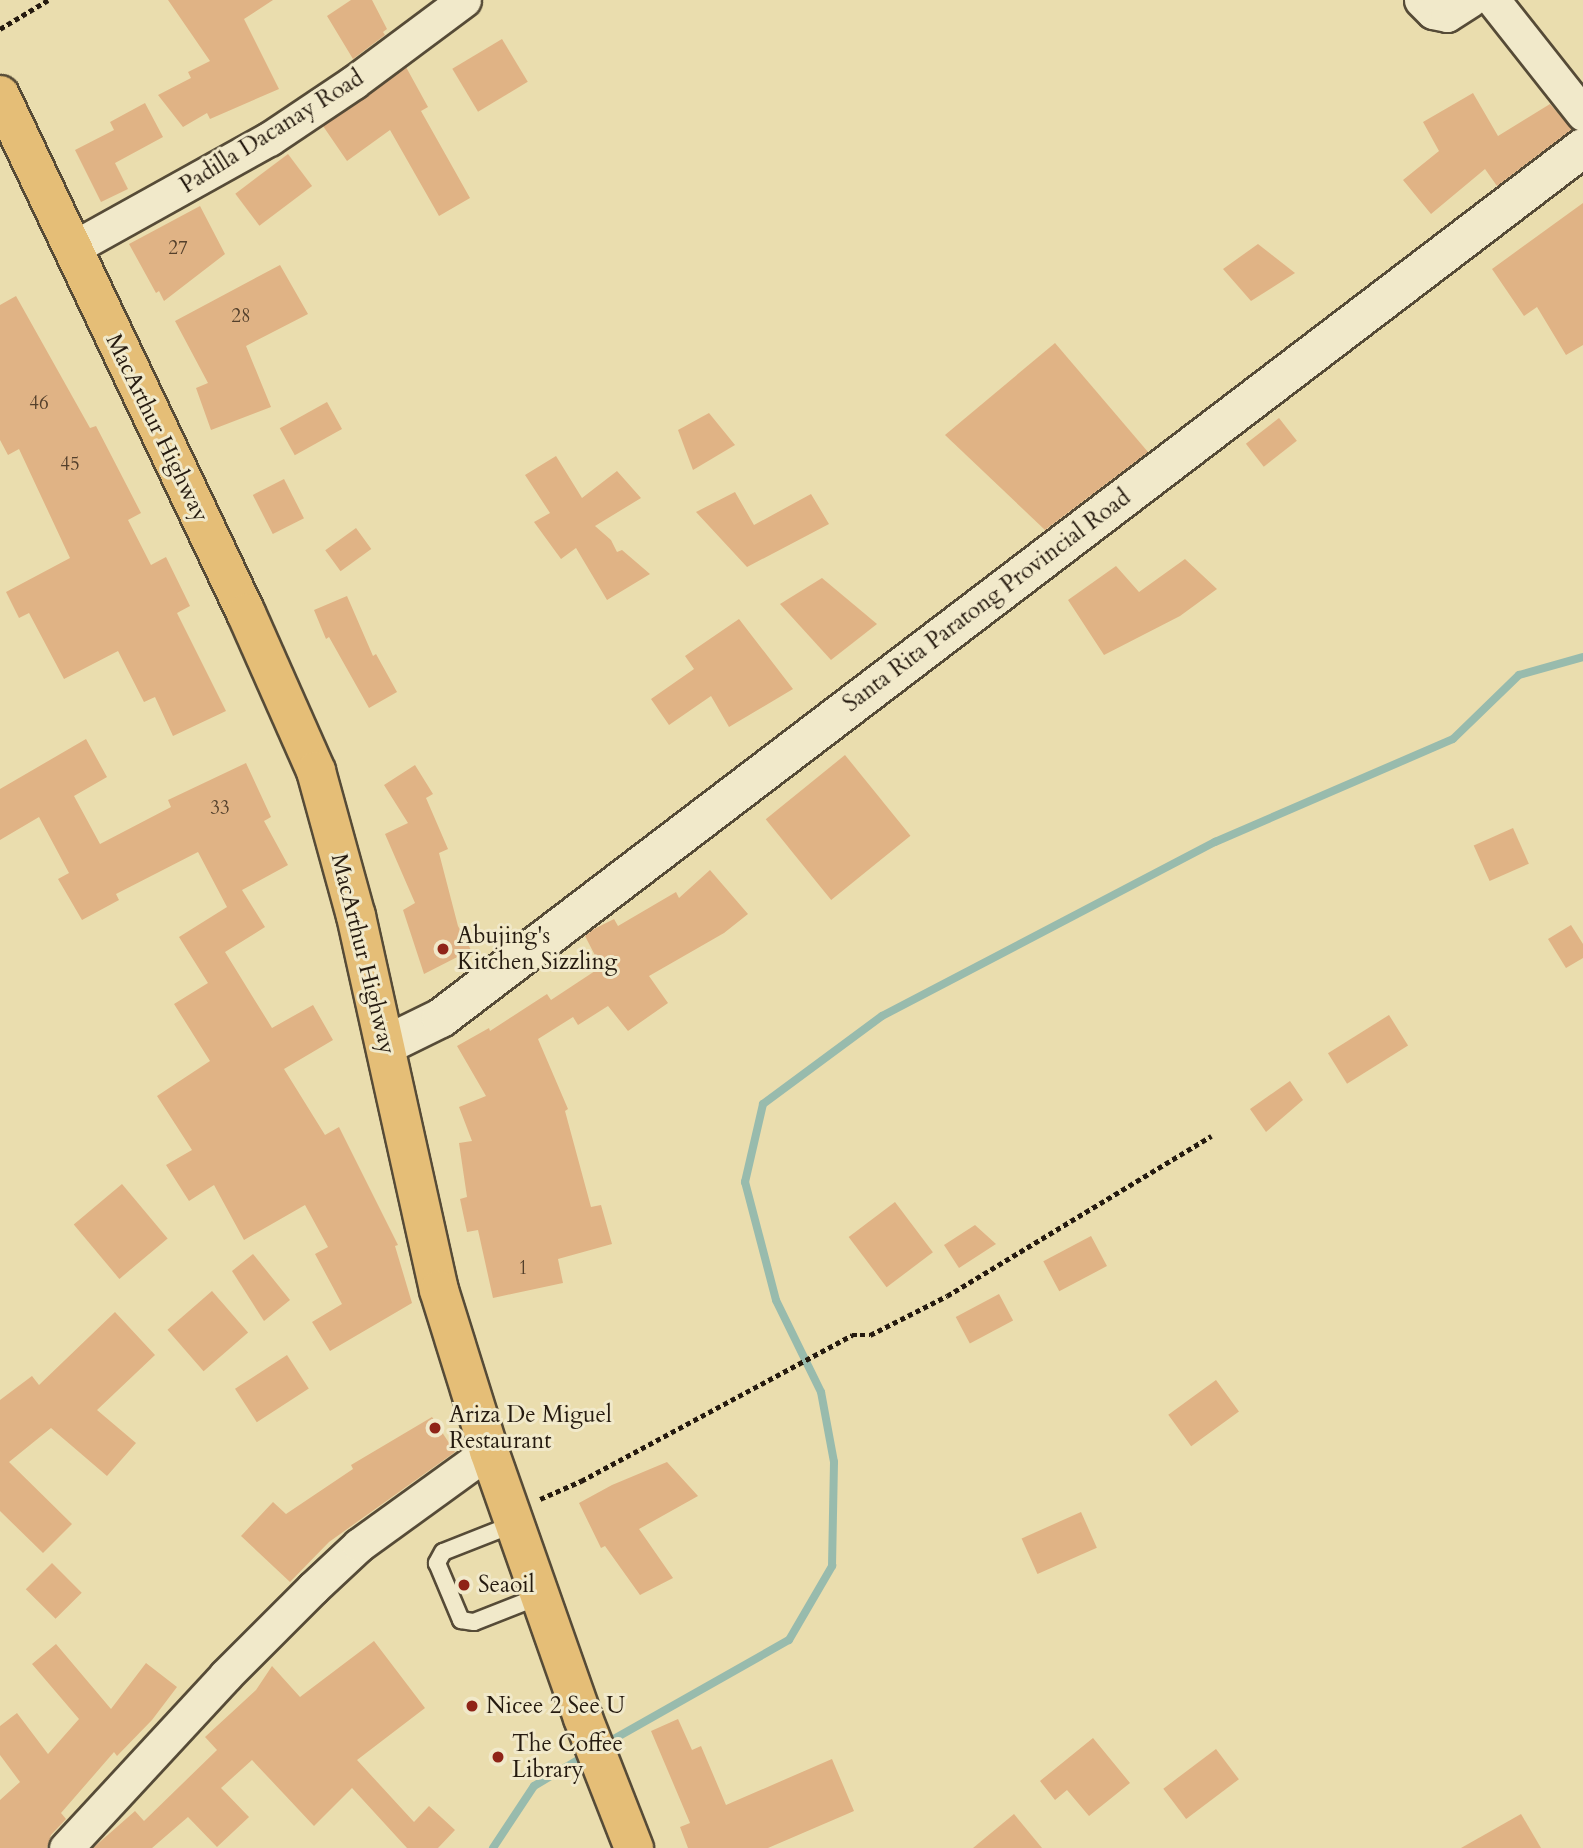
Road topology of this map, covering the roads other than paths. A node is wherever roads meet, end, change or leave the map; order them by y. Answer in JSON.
{"nodes":[{"id":1,"x":464,"y":0,"type":"edge"},
{"id":2,"x":1421,"y":0,"type":"edge"},
{"id":3,"x":1470,"y":0,"type":"edge"},
{"id":4,"x":1493,"y":0,"type":"edge"},
{"id":5,"x":0,"y":95,"type":"edge"},
{"id":6,"x":1583,"y":114,"type":"edge"},
{"id":7,"x":1583,"y":148,"type":"edge"},
{"id":8,"x":71,"y":249,"type":"junction"},
{"id":9,"x":386,"y":1045,"type":"junction"},
{"id":10,"x":489,"y":1451,"type":"junction"},
{"id":11,"x":513,"y":1518,"type":"junction"},
{"id":12,"x":540,"y":1596,"type":"junction"},
{"id":13,"x":66,"y":1848,"type":"edge"},
{"id":14,"x":634,"y":1848,"type":"edge"}],
"edges":[{"from":1,"to":8,"type":"street","name":"Padilla Dacanay Road"},
{"from":2,"to":3,"type":"street"},
{"from":4,"to":6,"type":"street"},
{"from":5,"to":8,"type":"highway","name":"MacArthur Highway"},
{"from":7,"to":9,"type":"street","name":"Santa Rita Paratong Provincial Road"},
{"from":8,"to":9,"type":"highway","name":"MacArthur Highway"},
{"from":9,"to":10,"type":"highway","name":"MacArthur Highway"},
{"from":10,"to":11,"type":"highway","name":"MacArthur Highway"},
{"from":10,"to":13,"type":"street"},
{"from":11,"to":12,"type":"highway","name":"MacArthur Highway"},
{"from":11,"to":12,"type":"lane"},
{"from":12,"to":14,"type":"highway","name":"MacArthur Highway"}]}
